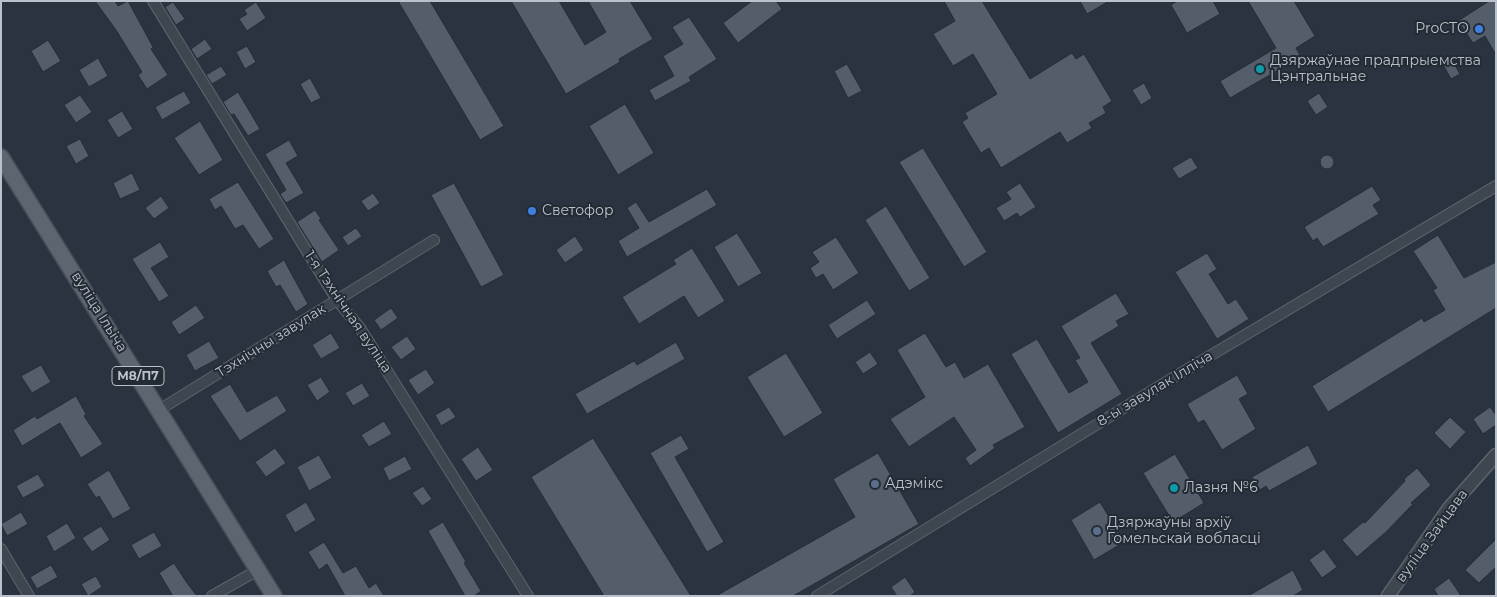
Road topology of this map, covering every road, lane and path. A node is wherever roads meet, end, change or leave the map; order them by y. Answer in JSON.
{"nodes":[{"id":1,"x":154,"y":1,"type":"edge"},
{"id":2,"x":1,"y":157,"type":"edge"},
{"id":3,"x":1496,"y":186,"type":"edge"},
{"id":4,"x":434,"y":240,"type":"dead end"},
{"id":5,"x":337,"y":300,"type":"junction"},
{"id":6,"x":159,"y":410,"type":"junction"},
{"id":7,"x":1496,"y":455,"type":"edge"},
{"id":8,"x":1,"y":549,"type":"edge"},
{"id":9,"x":258,"y":570,"type":"junction"},
{"id":10,"x":29,"y":596,"type":"edge"},
{"id":11,"x":212,"y":596,"type":"edge"},
{"id":12,"x":274,"y":596,"type":"edge"},
{"id":13,"x":528,"y":596,"type":"edge"},
{"id":14,"x":817,"y":596,"type":"edge"},
{"id":15,"x":1388,"y":596,"type":"edge"}],
"edges":[{"from":1,"to":5,"type":"street","name":"1-я Тэхнічная вуліца"},
{"from":2,"to":6,"type":"main road","name":"вуліца Ільіча","number":"М8/П7"},
{"from":3,"to":14,"type":"street","name":"8-ы завулак Ілліча"},
{"from":4,"to":5,"type":"street","name":"Тэхнічны завулак"},
{"from":5,"to":6,"type":"street","name":"Тэхнічны завулак"},
{"from":5,"to":13,"type":"street","name":"1-я Тэхнічная вуліца"},
{"from":6,"to":9,"type":"main road","name":"вуліца Ільіча","number":"М8/П7"},
{"from":7,"to":15,"type":"street","name":"вуліца Зайцава"},
{"from":8,"to":10,"type":"street"},
{"from":9,"to":11,"type":"street"},
{"from":9,"to":12,"type":"main road","name":"вуліца Ільіча","number":"М8/П7"}]}
